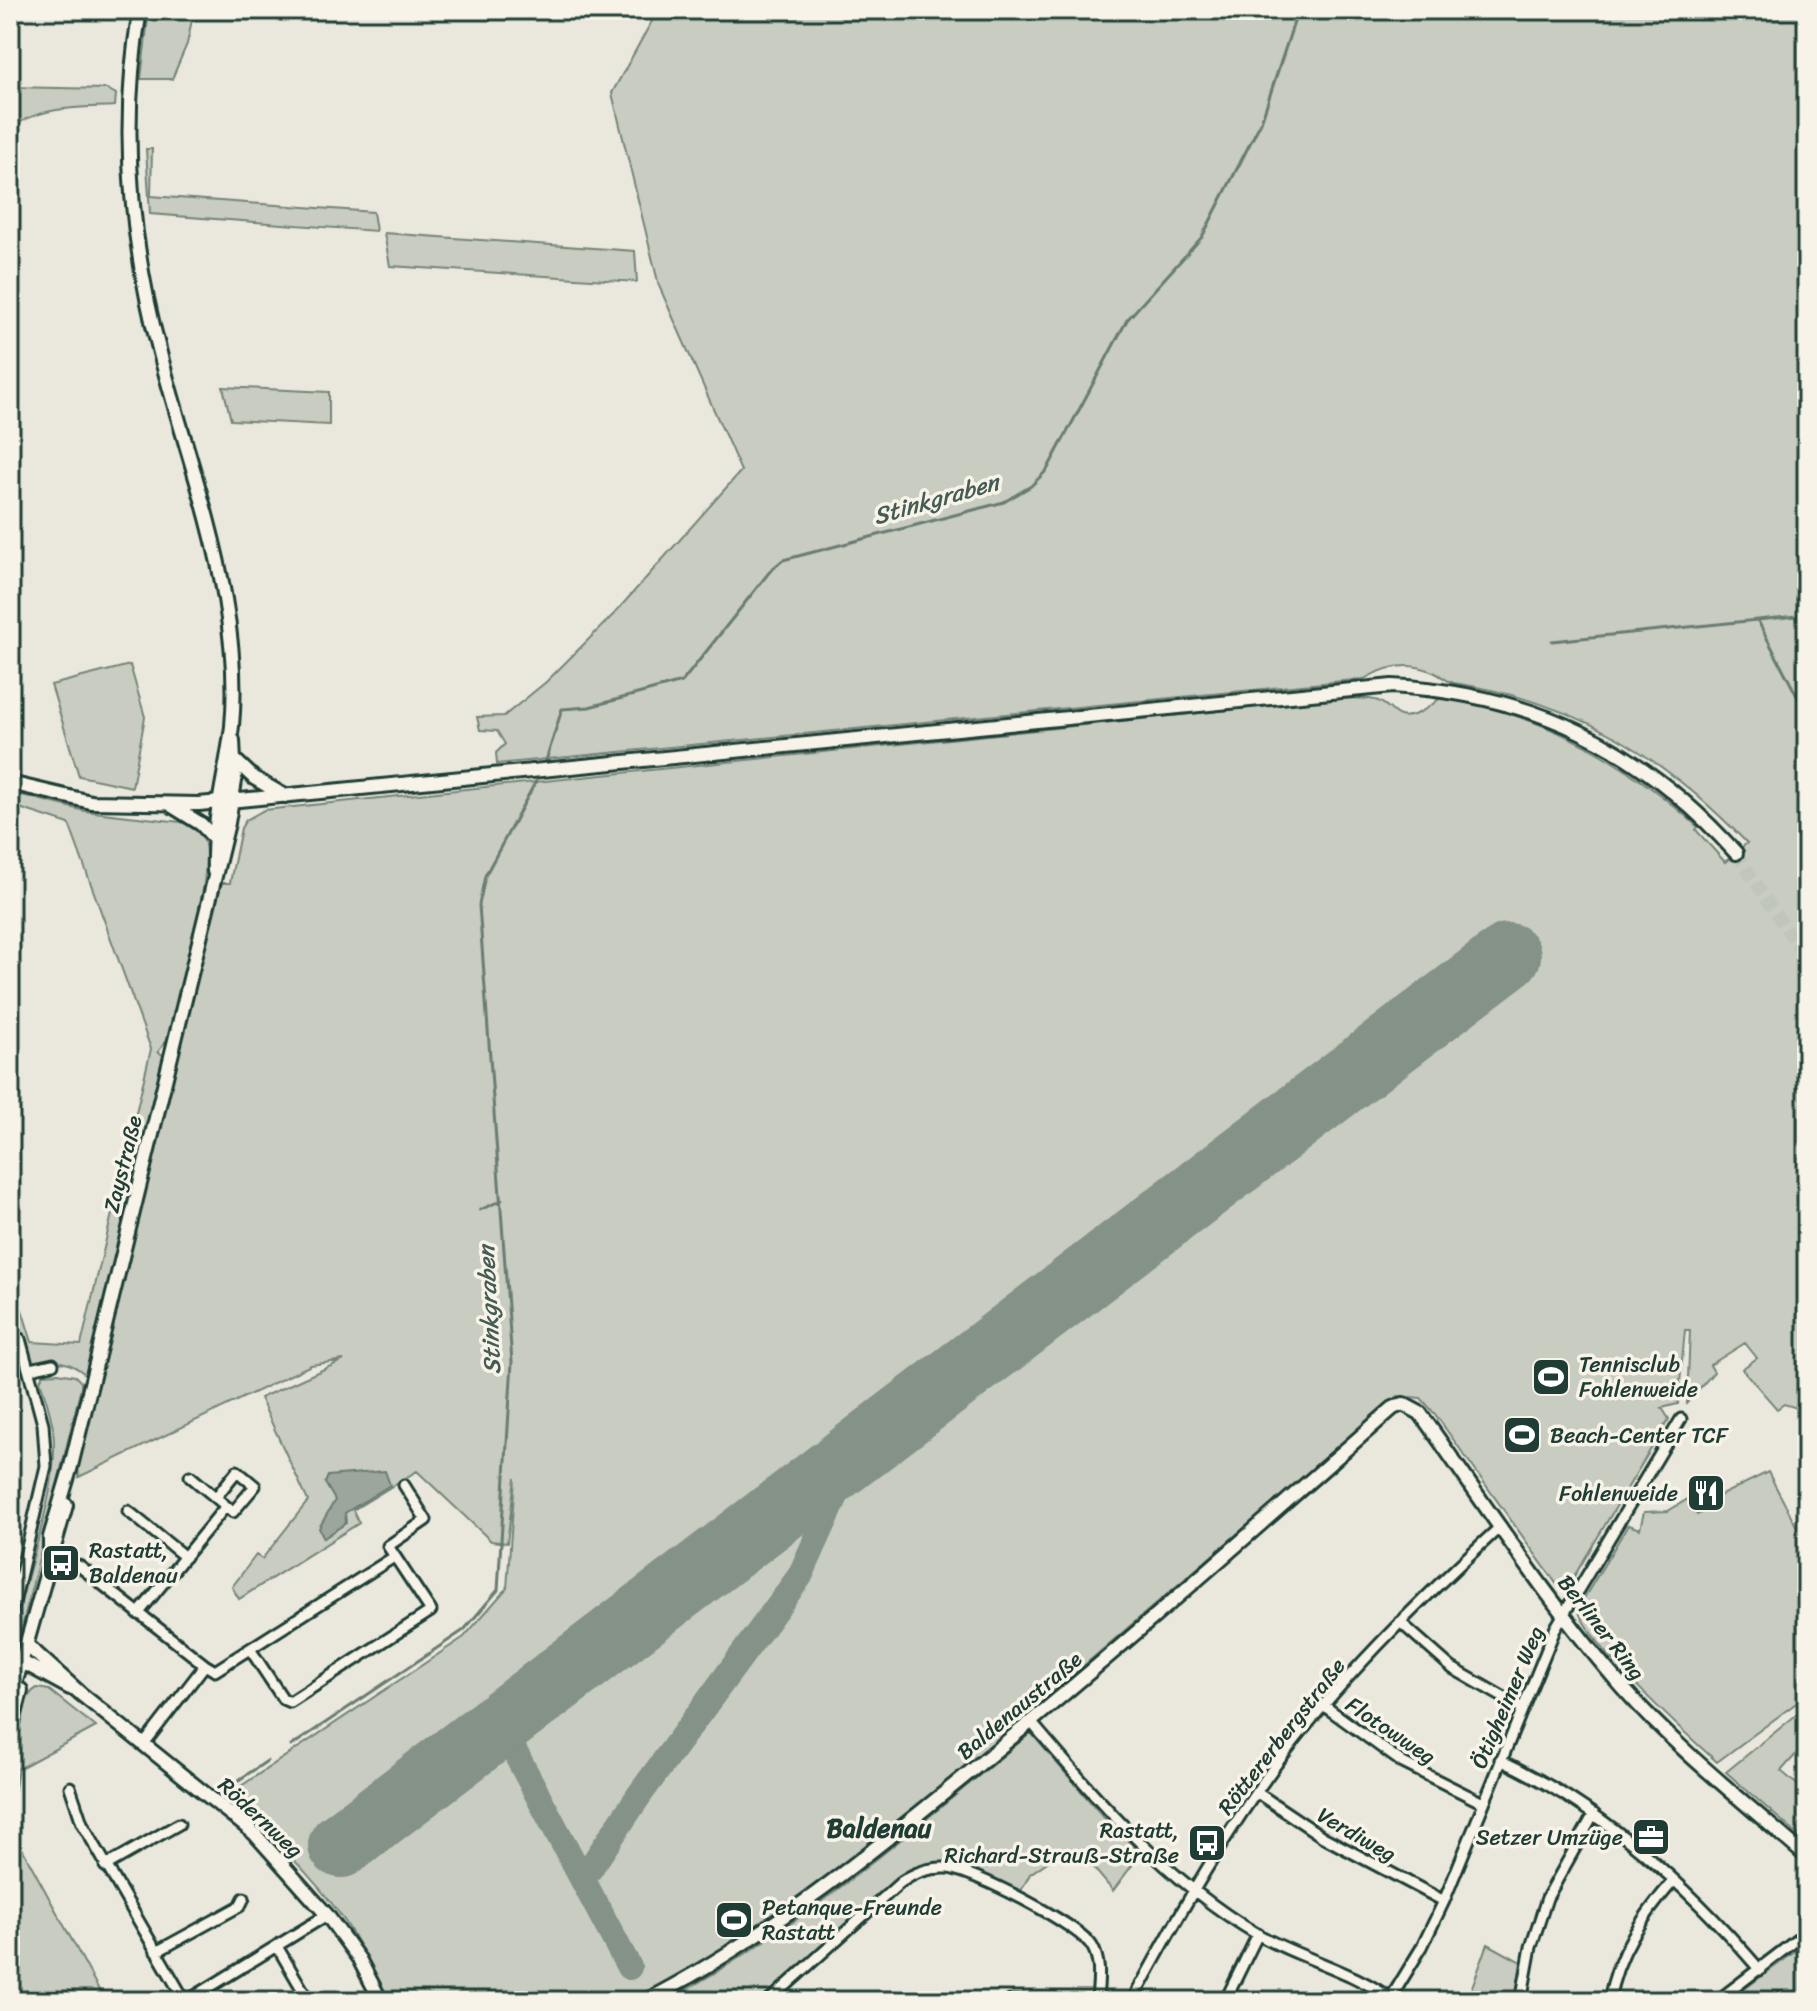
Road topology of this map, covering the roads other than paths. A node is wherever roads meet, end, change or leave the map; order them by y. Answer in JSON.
{"nodes":[{"id":1,"x":140,"y":10,"type":"edge"},
{"id":2,"x":231,"y":729,"type":"junction"},
{"id":3,"x":236,"y":761,"type":"junction"},
{"id":4,"x":10,"y":783,"type":"edge"},
{"id":5,"x":285,"y":796,"type":"junction"},
{"id":6,"x":233,"y":801,"type":"junction"},
{"id":7,"x":217,"y":803,"type":"junction"},
{"id":8,"x":172,"y":806,"type":"junction"},
{"id":9,"x":213,"y":837,"type":"junction"},
{"id":10,"x":1736,"y":853,"type":"tunnel mouth"},
{"id":11,"x":214,"y":871,"type":"junction"},
{"id":12,"x":20,"y":1339,"type":"dead end"},
{"id":13,"x":53,"y":1364,"type":"dead end"},
{"id":14,"x":30,"y":1369,"type":"junction"},
{"id":15,"x":1393,"y":1408,"type":"joint"},
{"id":16,"x":1681,"y":1419,"type":"dead end"},
{"id":17,"x":190,"y":1476,"type":"dead end"},
{"id":18,"x":404,"y":1485,"type":"dead end"},
{"id":19,"x":216,"y":1497,"type":"junction"},
{"id":20,"x":226,"y":1506,"type":"junction"},
{"id":21,"x":128,"y":1511,"type":"dead end"},
{"id":22,"x":1501,"y":1526,"type":"junction"},
{"id":23,"x":185,"y":1557,"type":"junction"},
{"id":24,"x":394,"y":1557,"type":"junction"},
{"id":25,"x":79,"y":1566,"type":"dead end"},
{"id":26,"x":1563,"y":1613,"type":"junction"},
{"id":27,"x":138,"y":1614,"type":"junction"},
{"id":28,"x":10,"y":1620,"type":"edge"},
{"id":29,"x":1400,"y":1622,"type":"junction"},
{"id":30,"x":28,"y":1646,"type":"junction"},
{"id":31,"x":250,"y":1649,"type":"junction"},
{"id":32,"x":24,"y":1663,"type":"junction"},
{"id":33,"x":205,"y":1665,"type":"junction"},
{"id":34,"x":81,"y":1694,"type":"junction"},
{"id":35,"x":10,"y":1702,"type":"edge"},
{"id":36,"x":1323,"y":1705,"type":"junction"},
{"id":37,"x":1522,"y":1708,"type":"junction"},
{"id":38,"x":1031,"y":1722,"type":"junction"},
{"id":39,"x":10,"y":1735,"type":"edge"},
{"id":40,"x":144,"y":1744,"type":"junction"},
{"id":41,"x":1500,"y":1760,"type":"junction"},
{"id":42,"x":70,"y":1787,"type":"dead end"},
{"id":43,"x":1256,"y":1792,"type":"junction"},
{"id":44,"x":1483,"y":1803,"type":"junction"},
{"id":45,"x":1594,"y":1814,"type":"junction"},
{"id":46,"x":179,"y":1824,"type":"dead end"},
{"id":47,"x":1807,"y":1857,"type":"edge"},
{"id":48,"x":105,"y":1866,"type":"junction"},
{"id":49,"x":1674,"y":1880,"type":"junction"},
{"id":50,"x":1194,"y":1888,"type":"junction"},
{"id":51,"x":244,"y":1898,"type":"dead end"},
{"id":52,"x":1444,"y":1901,"type":"junction"},
{"id":53,"x":327,"y":1915,"type":"junction"},
{"id":54,"x":1807,"y":1932,"type":"edge"},
{"id":55,"x":1258,"y":1934,"type":"junction"},
{"id":56,"x":278,"y":1948,"type":"junction"},
{"id":57,"x":156,"y":1952,"type":"junction"},
{"id":58,"x":1760,"y":1970,"type":"junction"},
{"id":59,"x":1391,"y":2000,"type":"edge"},
{"id":60,"x":186,"y":2001,"type":"edge"},
{"id":61,"x":309,"y":2001,"type":"edge"},
{"id":62,"x":381,"y":2001,"type":"edge"},
{"id":63,"x":645,"y":2001,"type":"edge"},
{"id":64,"x":769,"y":2001,"type":"edge"},
{"id":65,"x":1010,"y":2001,"type":"edge"},
{"id":66,"x":1098,"y":2001,"type":"edge"},
{"id":67,"x":1132,"y":2001,"type":"edge"},
{"id":68,"x":1225,"y":2001,"type":"edge"},
{"id":69,"x":1521,"y":2001,"type":"edge"},
{"id":70,"x":1609,"y":2001,"type":"edge"},
{"id":71,"x":1717,"y":2001,"type":"edge"}],
"edges":[{"from":1,"to":2,"type":"street"},
{"from":2,"to":3,"type":"street","name":"Zaystraße"},
{"from":2,"to":7,"type":"street","name":"Zaystraße"},
{"from":3,"to":5,"type":"street"},
{"from":3,"to":6,"type":"street","name":"Zaystraße"},
{"from":4,"to":8,"type":"street"},
{"from":5,"to":6,"type":"street"},
{"from":5,"to":10,"type":"street"},
{"from":6,"to":7,"type":"street"},
{"from":6,"to":11,"type":"street","name":"Zaystraße"},
{"from":7,"to":8,"type":"street"},
{"from":7,"to":9,"type":"street","name":"Zaystraße"},
{"from":8,"to":9,"type":"street"},
{"from":9,"to":11,"type":"street","name":"Zaystraße"},
{"from":11,"to":30,"type":"street","name":"Zaystraße"},
{"from":12,"to":14,"type":"street"},
{"from":13,"to":14,"type":"street"},
{"from":14,"to":28,"type":"street"},
{"from":15,"to":22,"type":"street","name":"Berliner Ring"},
{"from":15,"to":38,"type":"street","name":"Baldenaustraße"},
{"from":16,"to":26,"type":"street","name":"Ötigheimer Weg"},
{"from":17,"to":19,"type":"street"},
{"from":18,"to":24,"type":"street"},
{"from":19,"to":20,"type":"street"},
{"from":19,"to":20,"type":"street"},
{"from":20,"to":23,"type":"street"},
{"from":21,"to":23,"type":"street"},
{"from":22,"to":26,"type":"street","name":"Berliner Ring"},
{"from":22,"to":29,"type":"street","name":"Röttererbergstraße"},
{"from":23,"to":27,"type":"street"},
{"from":24,"to":31,"type":"street"},
{"from":24,"to":31,"type":"street"},
{"from":25,"to":27,"type":"street"},
{"from":26,"to":37,"type":"street","name":"Ötigheimer Weg"},
{"from":26,"to":47,"type":"street","name":"Berliner Ring"},
{"from":27,"to":33,"type":"street"},
{"from":29,"to":36,"type":"street","name":"Röttererbergstraße"},
{"from":29,"to":37,"type":"street"},
{"from":30,"to":32,"type":"street","name":"Zaystraße"},
{"from":30,"to":34,"type":"street","name":"Rödernweg"},
{"from":31,"to":33,"type":"street"},
{"from":32,"to":34,"type":"street","name":"Rödernweg"},
{"from":32,"to":35,"type":"street","name":"Zaystraße"},
{"from":32,"to":39,"type":"street","name":"Zaystraße"},
{"from":33,"to":40,"type":"street"},
{"from":34,"to":40,"type":"street","name":"Rödernweg"},
{"from":36,"to":43,"type":"street","name":"Röttererbergstraße"},
{"from":36,"to":44,"type":"street","name":"Flotowweg"},
{"from":37,"to":41,"type":"street","name":"Ötigheimer Weg"},
{"from":38,"to":50,"type":"street"},
{"from":38,"to":63,"type":"street","name":"Baldenaustraße"},
{"from":40,"to":53,"type":"street","name":"Rödernweg"},
{"from":41,"to":44,"type":"street","name":"Ötigheimer Weg"},
{"from":41,"to":45,"type":"street"},
{"from":42,"to":48,"type":"street"},
{"from":43,"to":50,"type":"street","name":"Röttererbergstraße"},
{"from":43,"to":52,"type":"street","name":"Verdiweg"},
{"from":44,"to":52,"type":"street","name":"Ötigheimer Weg"},
{"from":45,"to":49,"type":"street"},
{"from":45,"to":69,"type":"street"},
{"from":46,"to":48,"type":"street"},
{"from":48,"to":57,"type":"street"},
{"from":49,"to":58,"type":"street"},
{"from":49,"to":70,"type":"street"},
{"from":50,"to":55,"type":"street"},
{"from":50,"to":67,"type":"street","name":"Röttererbergstraße"},
{"from":51,"to":57,"type":"street"},
{"from":52,"to":59,"type":"street","name":"Ötigheimer Weg"},
{"from":53,"to":56,"type":"street"},
{"from":53,"to":62,"type":"street","name":"Rödernweg"},
{"from":54,"to":58,"type":"street"},
{"from":55,"to":59,"type":"street"},
{"from":55,"to":68,"type":"street"},
{"from":56,"to":60,"type":"street"},
{"from":56,"to":61,"type":"street"},
{"from":57,"to":60,"type":"street"},
{"from":58,"to":71,"type":"street"},
{"from":64,"to":66,"type":"street"},
{"from":65,"to":66,"type":"street"}]}
